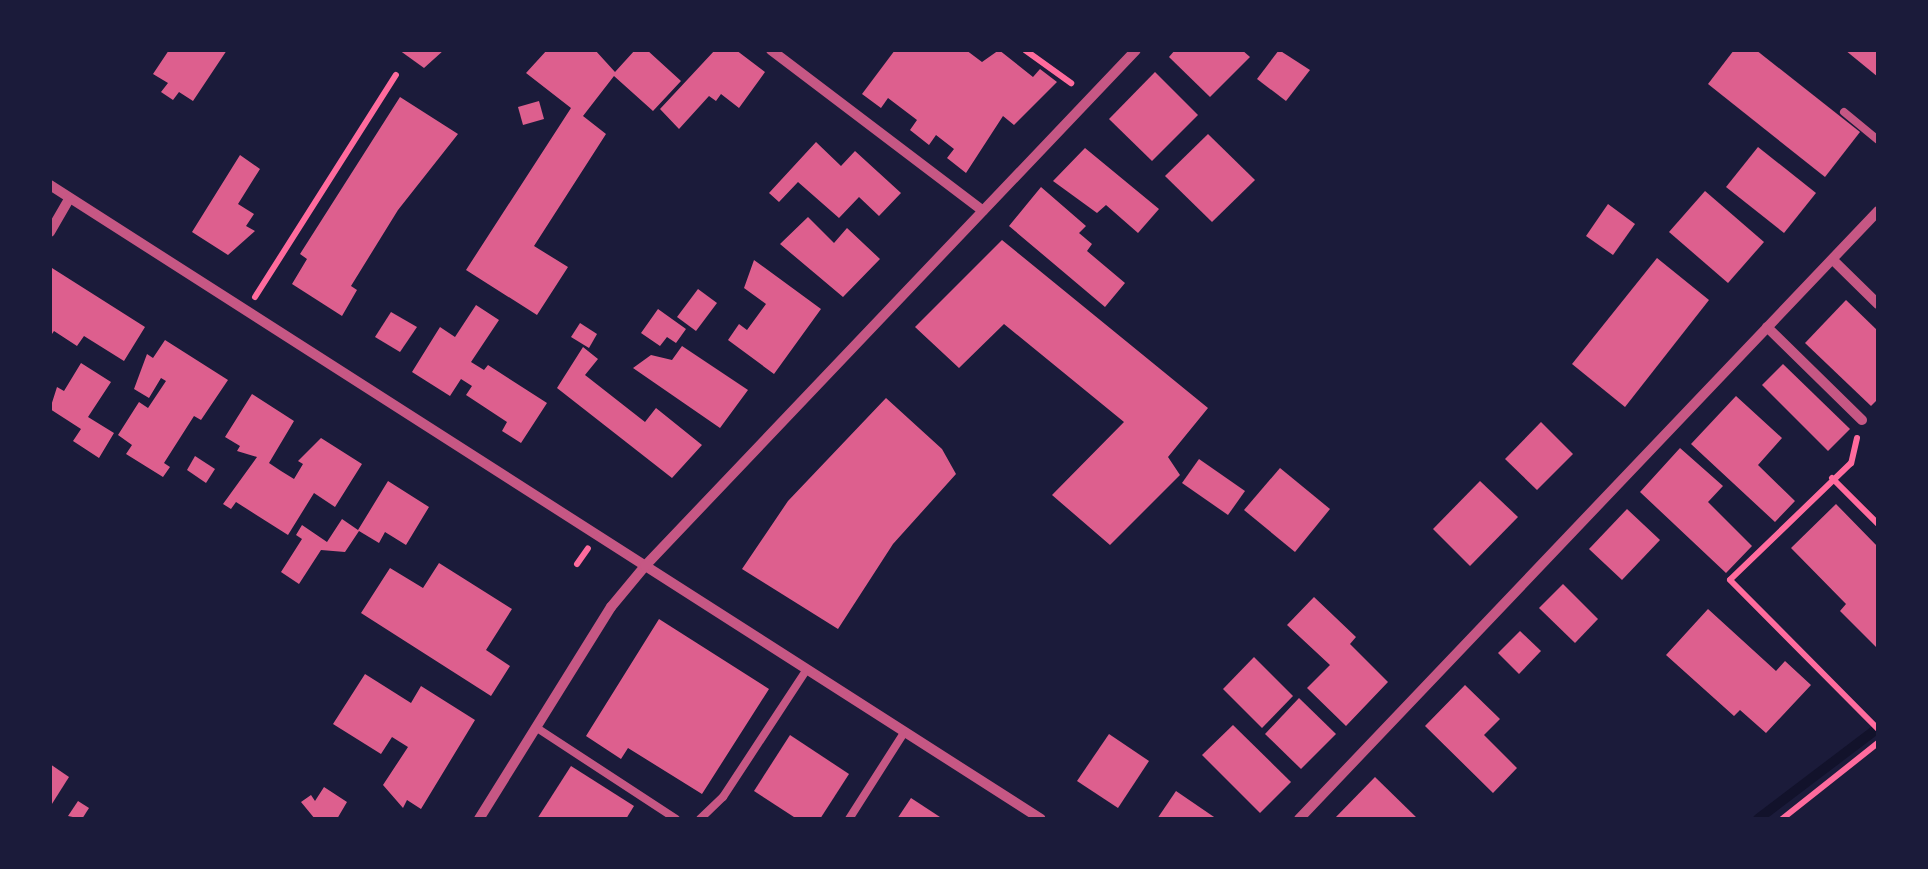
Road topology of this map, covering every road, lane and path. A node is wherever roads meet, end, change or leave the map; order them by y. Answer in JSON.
{"nodes":[{"id":1,"x":771,"y":50,"type":"edge"},
{"id":2,"x":1026,"y":50,"type":"edge"},
{"id":3,"x":1136,"y":50,"type":"edge"},
{"id":4,"x":396,"y":75,"type":"dead end"},
{"id":5,"x":1071,"y":84,"type":"dead end"},
{"id":6,"x":1844,"y":112,"type":"dead end"},
{"id":7,"x":1878,"y":140,"type":"edge"},
{"id":8,"x":50,"y":185,"type":"edge"},
{"id":9,"x":70,"y":198,"type":"junction"},
{"id":10,"x":983,"y":211,"type":"junction"},
{"id":11,"x":1878,"y":211,"type":"edge"},
{"id":12,"x":50,"y":232,"type":"edge"},
{"id":13,"x":1833,"y":260,"type":"junction"},
{"id":14,"x":1878,"y":304,"type":"edge"},
{"id":15,"x":246,"y":311,"type":"junction"},
{"id":16,"x":1767,"y":327,"type":"junction"},
{"id":17,"x":1862,"y":420,"type":"joint"},
{"id":18,"x":1832,"y":478,"type":"junction"},
{"id":19,"x":1878,"y":524,"type":"edge"},
{"id":20,"x":644,"y":566,"type":"junction"},
{"id":21,"x":806,"y":669,"type":"junction"},
{"id":22,"x":536,"y":728,"type":"junction"},
{"id":23,"x":1878,"y":728,"type":"edge"},
{"id":24,"x":906,"y":732,"type":"junction"},
{"id":25,"x":1878,"y":743,"type":"edge"},
{"id":26,"x":479,"y":819,"type":"edge"},
{"id":27,"x":676,"y":819,"type":"edge"},
{"id":28,"x":700,"y":819,"type":"edge"},
{"id":29,"x":849,"y":819,"type":"edge"},
{"id":30,"x":1042,"y":819,"type":"edge"},
{"id":31,"x":1298,"y":819,"type":"edge"},
{"id":32,"x":1782,"y":819,"type":"edge"}],
"edges":[{"from":1,"to":10,"type":"street"},
{"from":2,"to":5,"type":"path"},
{"from":3,"to":10,"type":"street"},
{"from":4,"to":15,"type":"path"},
{"from":6,"to":7,"type":"lane"},
{"from":8,"to":9,"type":"street"},
{"from":9,"to":12,"type":"street"},
{"from":9,"to":15,"type":"street"},
{"from":10,"to":20,"type":"street"},
{"from":11,"to":13,"type":"street"},
{"from":13,"to":14,"type":"street"},
{"from":13,"to":16,"type":"street"},
{"from":15,"to":20,"type":"street"},
{"from":16,"to":17,"type":"street"},
{"from":16,"to":31,"type":"street"},
{"from":17,"to":18,"type":"path"},
{"from":18,"to":19,"type":"path"},
{"from":18,"to":23,"type":"path"},
{"from":20,"to":21,"type":"street"},
{"from":20,"to":22,"type":"street"},
{"from":21,"to":24,"type":"street"},
{"from":21,"to":28,"type":"lane"},
{"from":22,"to":26,"type":"street"},
{"from":22,"to":27,"type":"lane"},
{"from":24,"to":29,"type":"lane"},
{"from":24,"to":30,"type":"street"},
{"from":25,"to":32,"type":"path"}]}
